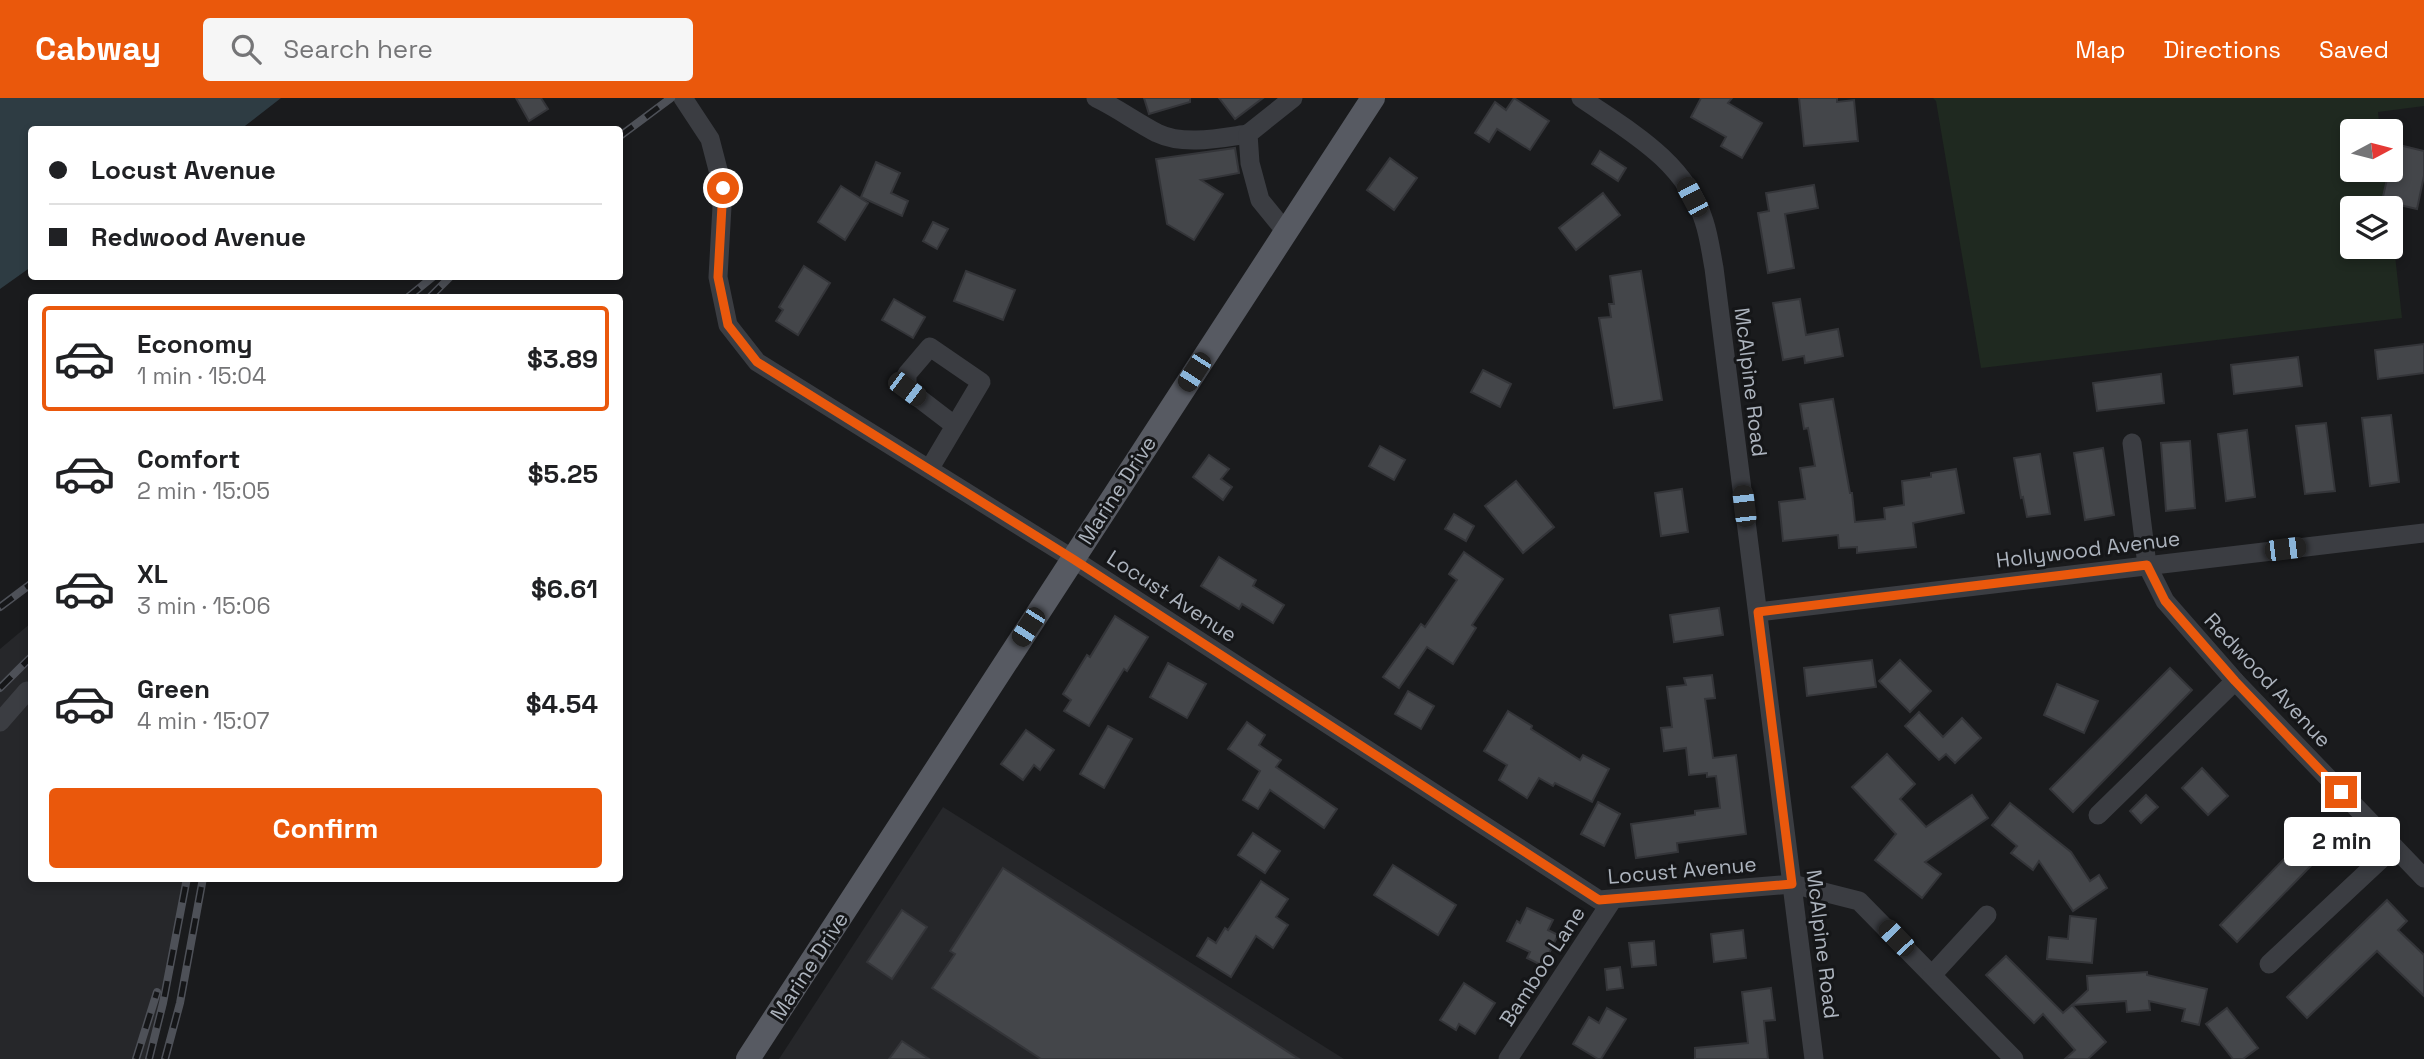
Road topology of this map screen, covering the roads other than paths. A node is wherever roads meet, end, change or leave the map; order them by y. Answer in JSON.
{"nodes":[{"id":1,"x":683,"y":98,"type":"edge"},
{"id":2,"x":1096,"y":98,"type":"edge"},
{"id":3,"x":1293,"y":98,"type":"edge"},
{"id":4,"x":1373,"y":98,"type":"edge"},
{"id":5,"x":1581,"y":98,"type":"edge"},
{"id":6,"x":1248,"y":134,"type":"junction"},
{"id":7,"x":1286,"y":232,"type":"junction"},
{"id":8,"x":954,"y":425,"type":"dead end"},
{"id":9,"x":2132,"y":443,"type":"dead end"},
{"id":10,"x":930,"y":468,"type":"junction"},
{"id":11,"x":2424,"y":533,"type":"edge"},
{"id":12,"x":1073,"y":559,"type":"junction"},
{"id":13,"x":2147,"y":565,"type":"junction"},
{"id":14,"x":1758,"y":612,"type":"junction"},
{"id":15,"x":2235,"y":681,"type":"junction"},
{"id":16,"x":27,"y":691,"type":"dead end"},
{"id":17,"x":0,"y":722,"type":"edge"},
{"id":18,"x":2098,"y":814,"type":"dead end"},
{"id":19,"x":2394,"y":847,"type":"junction"},
{"id":20,"x":2424,"y":878,"type":"edge"},
{"id":21,"x":1792,"y":884,"type":"junction"},
{"id":22,"x":1613,"y":899,"type":"junction"},
{"id":23,"x":1987,"y":915,"type":"dead end"},
{"id":24,"x":2269,"y":964,"type":"dead end"},
{"id":25,"x":1932,"y":975,"type":"junction"},
{"id":26,"x":748,"y":1059,"type":"edge"},
{"id":27,"x":1508,"y":1059,"type":"edge"},
{"id":28,"x":1814,"y":1059,"type":"edge"},
{"id":29,"x":2014,"y":1059,"type":"edge"}],
"edges":[{"from":1,"to":10,"type":"street","name":"Locust Avenue"},
{"from":2,"to":6,"type":"street"},
{"from":3,"to":6,"type":"street"},
{"from":4,"to":7,"type":"main road","name":"Marine Drive"},
{"from":5,"to":14,"type":"street","name":"McAlpine Road"},
{"from":6,"to":7,"type":"street"},
{"from":7,"to":12,"type":"main road","name":"Marine Drive"},
{"from":8,"to":10,"type":"street"},
{"from":9,"to":13,"type":"street","name":"Redwood Avenue"},
{"from":10,"to":12,"type":"street","name":"Locust Avenue"},
{"from":11,"to":13,"type":"street","name":"Hollywood Avenue"},
{"from":12,"to":22,"type":"street","name":"Locust Avenue"},
{"from":12,"to":26,"type":"main road","name":"Marine Drive"},
{"from":13,"to":14,"type":"street","name":"Hollywood Avenue"},
{"from":13,"to":15,"type":"street","name":"Redwood Avenue"},
{"from":14,"to":21,"type":"street","name":"McAlpine Road"},
{"from":15,"to":18,"type":"street"},
{"from":15,"to":19,"type":"street","name":"Redwood Avenue"},
{"from":16,"to":17,"type":"street"},
{"from":19,"to":20,"type":"street","name":"Redwood Avenue"},
{"from":19,"to":24,"type":"street"},
{"from":21,"to":22,"type":"street","name":"Locust Avenue"},
{"from":21,"to":25,"type":"street","name":"Locust Avenue"},
{"from":21,"to":28,"type":"street","name":"McAlpine Road"},
{"from":22,"to":27,"type":"street","name":"Bamboo Lane"},
{"from":23,"to":25,"type":"street"},
{"from":25,"to":29,"type":"street","name":"Locust Avenue"}]}
